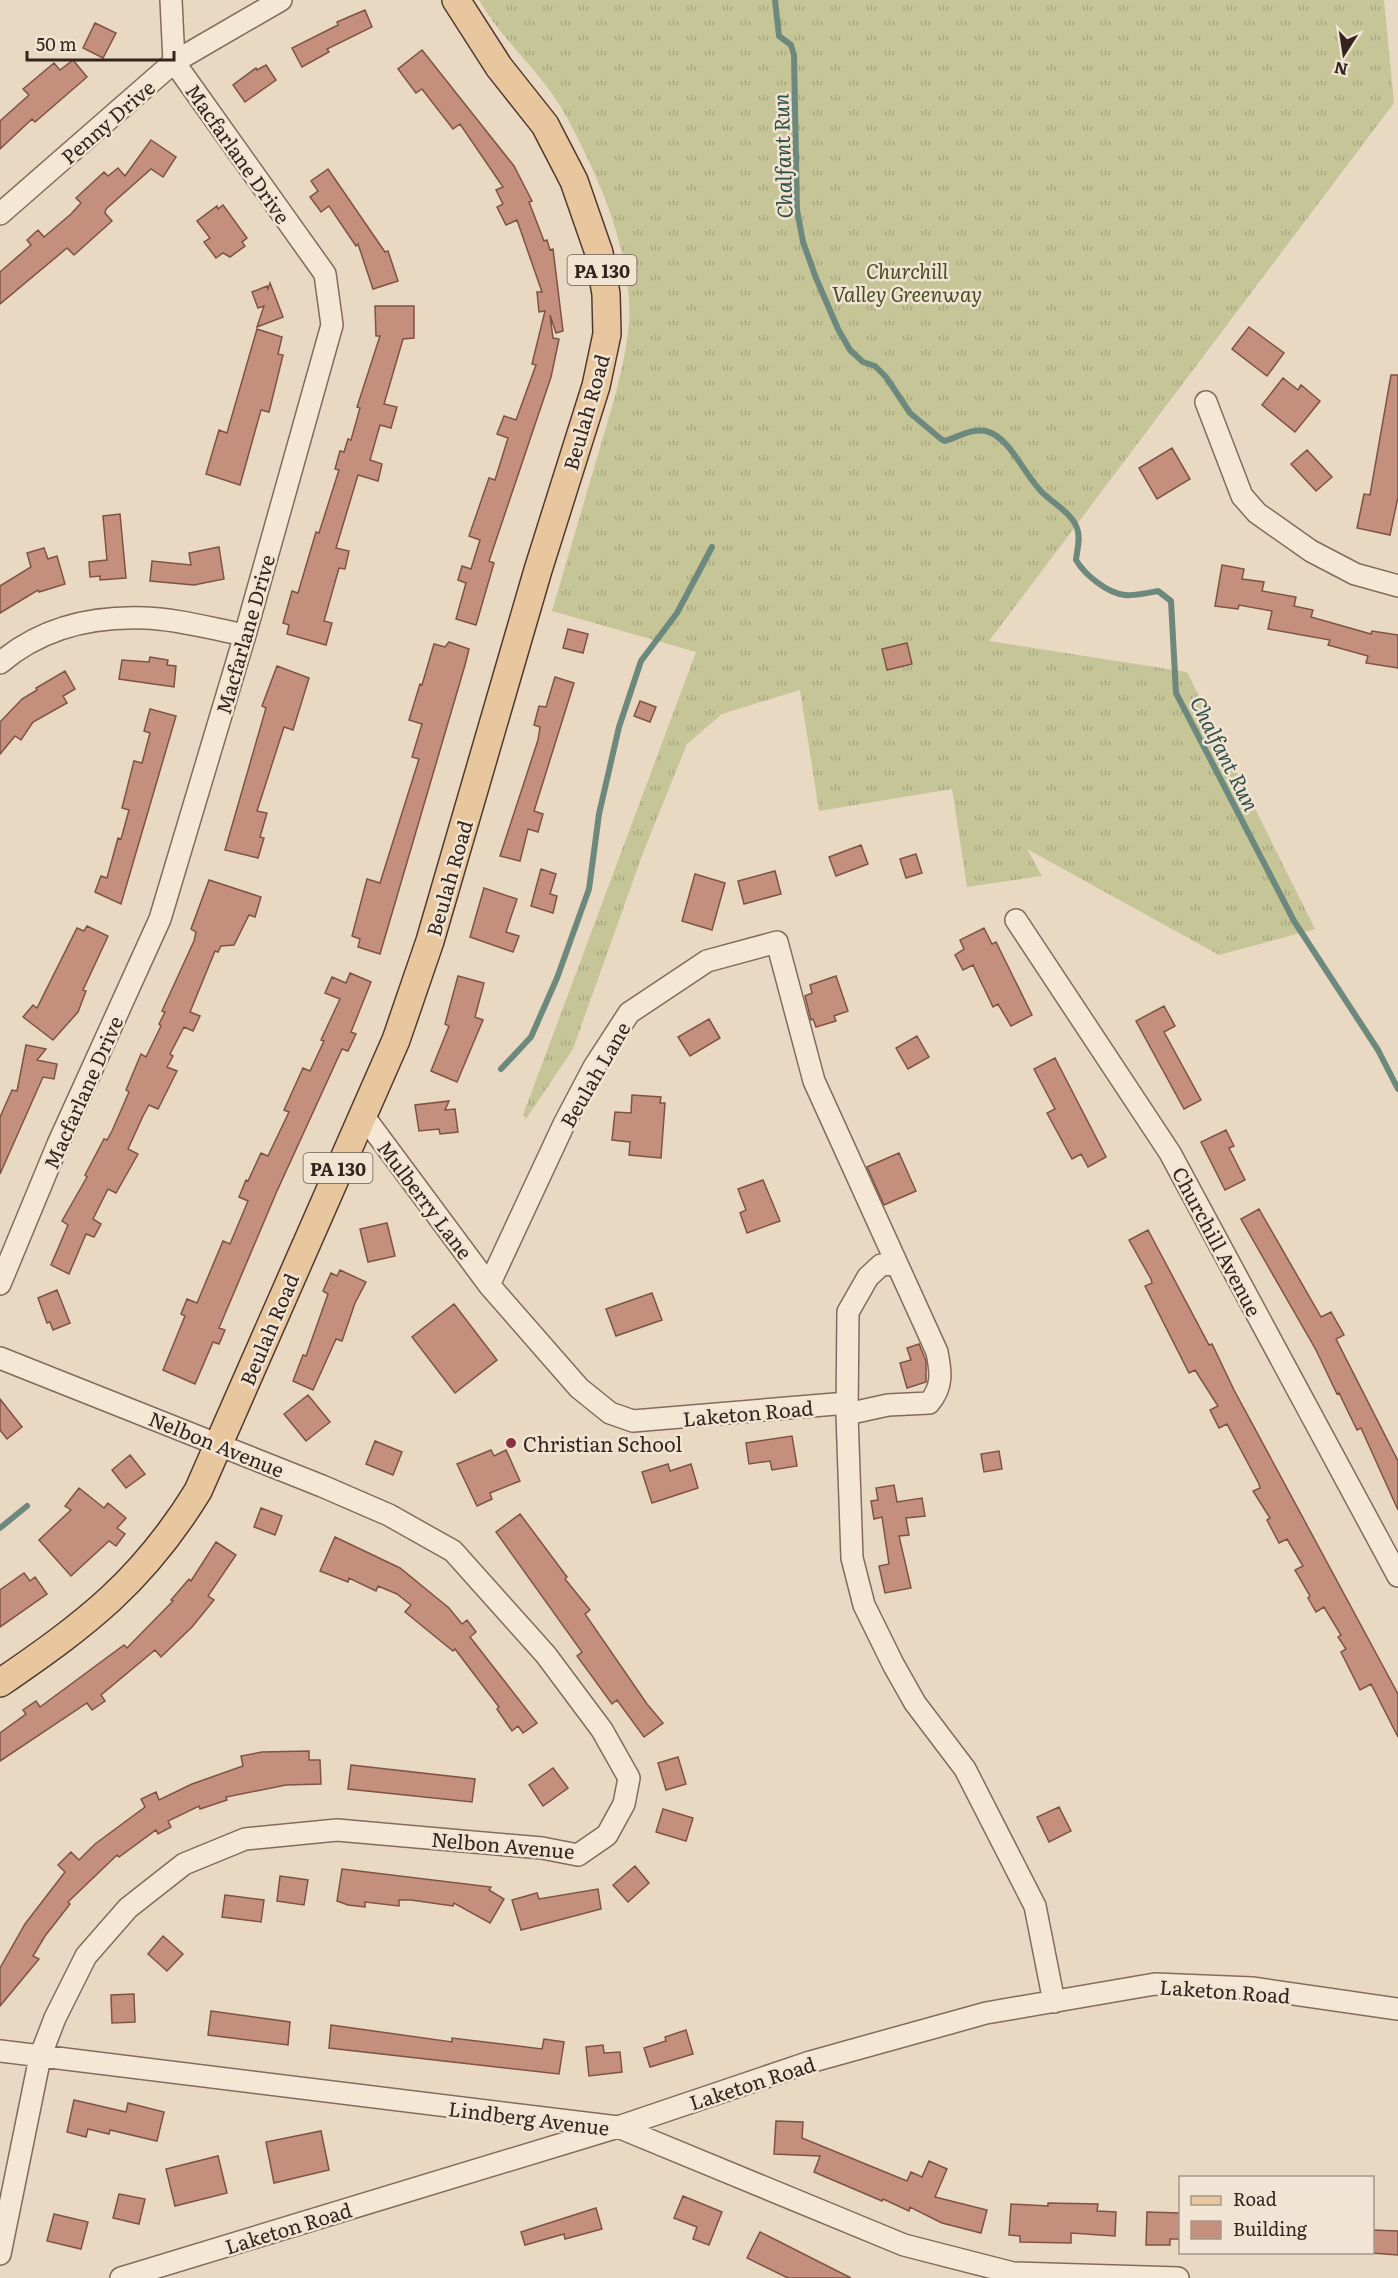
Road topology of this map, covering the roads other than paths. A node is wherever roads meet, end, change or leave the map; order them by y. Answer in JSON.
{"nodes":[{"id":1,"x":171,"y":0,"type":"edge"},
{"id":2,"x":281,"y":0,"type":"edge"},
{"id":3,"x":456,"y":0,"type":"edge"},
{"id":4,"x":174,"y":62,"type":"junction"},
{"id":5,"x":0,"y":214,"type":"edge"},
{"id":6,"x":1206,"y":402,"type":"dead end"},
{"id":7,"x":1398,"y":586,"type":"edge"},
{"id":8,"x":245,"y":635,"type":"junction"},
{"id":9,"x":0,"y":663,"type":"edge"},
{"id":10,"x":1016,"y":920,"type":"dead end"},
{"id":11,"x":362,"y":1114,"type":"junction"},
{"id":12,"x":896,"y":1264,"type":"junction"},
{"id":13,"x":0,"y":1284,"type":"edge"},
{"id":14,"x":489,"y":1285,"type":"junction"},
{"id":15,"x":0,"y":1358,"type":"edge"},
{"id":16,"x":847,"y":1409,"type":"junction"},
{"id":17,"x":219,"y":1443,"type":"junction"},
{"id":18,"x":1398,"y":1576,"type":"edge"},
{"id":19,"x":0,"y":1683,"type":"edge"},
{"id":20,"x":1054,"y":2001,"type":"junction"},
{"id":21,"x":1398,"y":2009,"type":"edge"},
{"id":22,"x":0,"y":2051,"type":"edge"},
{"id":23,"x":40,"y":2057,"type":"junction"},
{"id":24,"x":618,"y":2127,"type":"junction"},
{"id":25,"x":0,"y":2254,"type":"edge"},
{"id":26,"x":121,"y":2278,"type":"edge"},
{"id":27,"x":1178,"y":2278,"type":"edge"}],
"edges":[{"from":1,"to":4,"type":"street"},
{"from":2,"to":4,"type":"street","name":"Penny Drive"},
{"from":3,"to":11,"type":"main road","name":"Beulah Road","number":"PA 130"},
{"from":4,"to":5,"type":"street","name":"Penny Drive"},
{"from":4,"to":8,"type":"street","name":"Macfarlane Drive"},
{"from":6,"to":7,"type":"street"},
{"from":8,"to":9,"type":"street"},
{"from":8,"to":13,"type":"street","name":"Macfarlane Drive"},
{"from":10,"to":18,"type":"street","name":"Churchill Avenue"},
{"from":11,"to":14,"type":"street","name":"Mulberry Lane"},
{"from":11,"to":17,"type":"main road","name":"Beulah Road","number":"PA 130"},
{"from":12,"to":14,"type":"street","name":"Beulah Lane"},
{"from":12,"to":16,"type":"street"},
{"from":12,"to":16,"type":"street","name":"Laketon Road"},
{"from":14,"to":16,"type":"street","name":"Laketon Road"},
{"from":15,"to":17,"type":"street","name":"Nelbon Avenue"},
{"from":16,"to":20,"type":"street"},
{"from":17,"to":19,"type":"main road","name":"Beulah Road","number":"PA 130"},
{"from":17,"to":23,"type":"street","name":"Nelbon Avenue"},
{"from":20,"to":21,"type":"street","name":"Laketon Road"},
{"from":20,"to":24,"type":"street","name":"Laketon Road"},
{"from":22,"to":23,"type":"street","name":"Lindberg Avenue"},
{"from":23,"to":24,"type":"street","name":"Lindberg Avenue"},
{"from":23,"to":25,"type":"street","name":"Nelbon Avenue"},
{"from":24,"to":26,"type":"street","name":"Laketon Road"},
{"from":24,"to":27,"type":"street","name":"Lindberg Avenue"}]}
